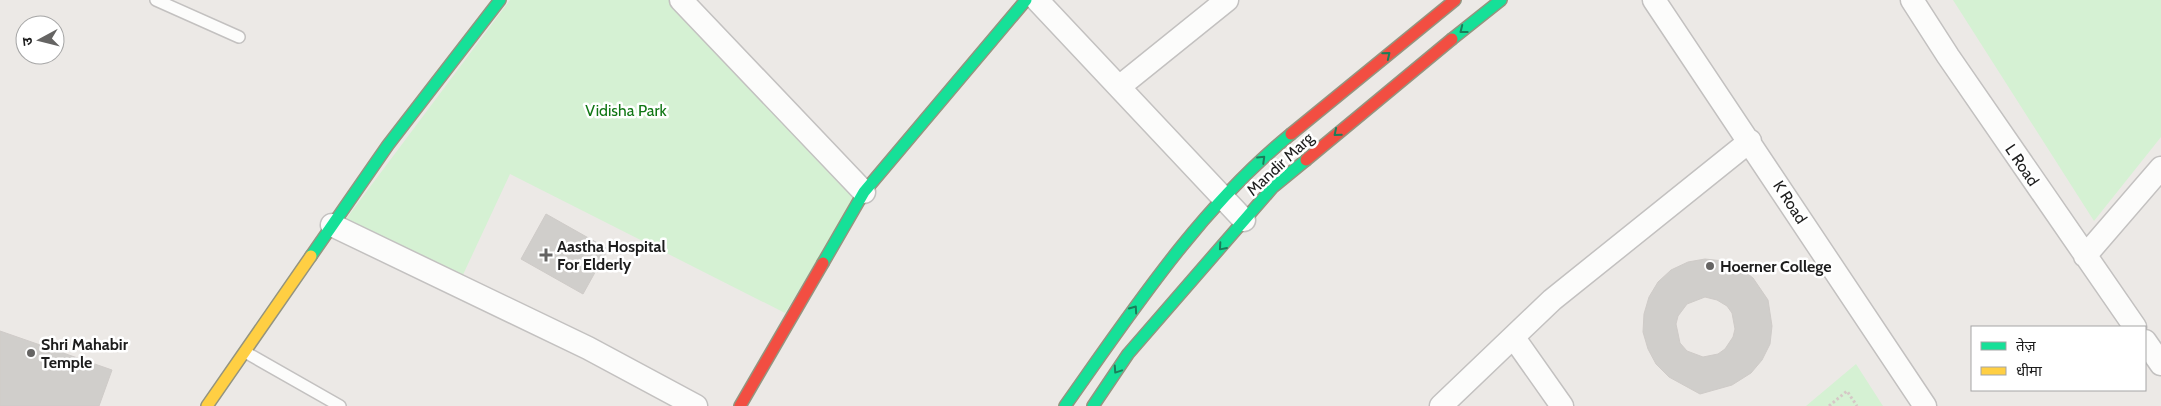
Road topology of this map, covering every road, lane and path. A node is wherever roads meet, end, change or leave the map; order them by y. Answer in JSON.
{"nodes":[{"id":1,"x":156,"y":0,"type":"edge"},
{"id":2,"x":500,"y":0,"type":"edge"},
{"id":3,"x":681,"y":0,"type":"edge"},
{"id":4,"x":1026,"y":0,"type":"edge"},
{"id":5,"x":1037,"y":0,"type":"edge"},
{"id":6,"x":1227,"y":0,"type":"edge"},
{"id":7,"x":1455,"y":0,"type":"edge"},
{"id":8,"x":1501,"y":0,"type":"edge"},
{"id":9,"x":1654,"y":0,"type":"edge"},
{"id":10,"x":1912,"y":0,"type":"edge"},
{"id":11,"x":239,"y":37,"type":"dead end"},
{"id":12,"x":1119,"y":88,"type":"junction"},
{"id":13,"x":1750,"y":141,"type":"junction"},
{"id":14,"x":2161,"y":168,"type":"edge"},
{"id":15,"x":864,"y":192,"type":"junction"},
{"id":16,"x":1224,"y":199,"type":"junction"},
{"id":17,"x":1244,"y":220,"type":"junction"},
{"id":18,"x":332,"y":225,"type":"junction"},
{"id":19,"x":2085,"y":256,"type":"junction"},
{"id":20,"x":2134,"y":326,"type":"edge"},
{"id":21,"x":1514,"y":338,"type":"junction"},
{"id":22,"x":2146,"y":342,"type":"edge"},
{"id":23,"x":245,"y":352,"type":"junction"},
{"id":24,"x":2161,"y":364,"type":"edge"},
{"id":25,"x":207,"y":406,"type":"edge"},
{"id":26,"x":340,"y":406,"type":"edge"},
{"id":27,"x":696,"y":406,"type":"edge"},
{"id":28,"x":740,"y":406,"type":"edge"},
{"id":29,"x":1065,"y":406,"type":"edge"},
{"id":30,"x":1093,"y":406,"type":"edge"},
{"id":31,"x":1441,"y":406,"type":"edge"},
{"id":32,"x":1562,"y":406,"type":"edge"},
{"id":33,"x":1829,"y":406,"type":"edge"},
{"id":34,"x":1856,"y":406,"type":"edge"},
{"id":35,"x":1925,"y":406,"type":"edge"}],
"edges":[{"from":1,"to":11,"type":"lane"},
{"from":2,"to":18,"type":"main road"},
{"from":3,"to":15,"type":"street"},
{"from":4,"to":15,"type":"main road"},
{"from":5,"to":12,"type":"street"},
{"from":6,"to":12,"type":"street"},
{"from":16,"to":7,"type":"main road","one_way":true},
{"from":8,"to":17,"type":"main road","name":"Mandir Marg","one_way":true},
{"from":9,"to":13,"type":"street","name":"K Road"},
{"from":10,"to":19,"type":"street","name":"L Road"},
{"from":12,"to":16,"type":"street"},
{"from":13,"to":21,"type":"street"},
{"from":13,"to":35,"type":"street","name":"K Road"},
{"from":14,"to":19,"type":"street"},
{"from":15,"to":28,"type":"main road"},
{"from":16,"to":17,"type":"street"},
{"from":29,"to":16,"type":"main road","one_way":true},
{"from":17,"to":30,"type":"main road","name":"Mandir Marg","one_way":true},
{"from":18,"to":23,"type":"main road"},
{"from":18,"to":27,"type":"street"},
{"from":19,"to":20,"type":"street","name":"L Road"},
{"from":21,"to":31,"type":"street"},
{"from":21,"to":32,"type":"street"},
{"from":22,"to":24,"type":"street"},
{"from":23,"to":25,"type":"main road"},
{"from":23,"to":26,"type":"lane"},
{"from":33,"to":34,"type":"path"}]}
